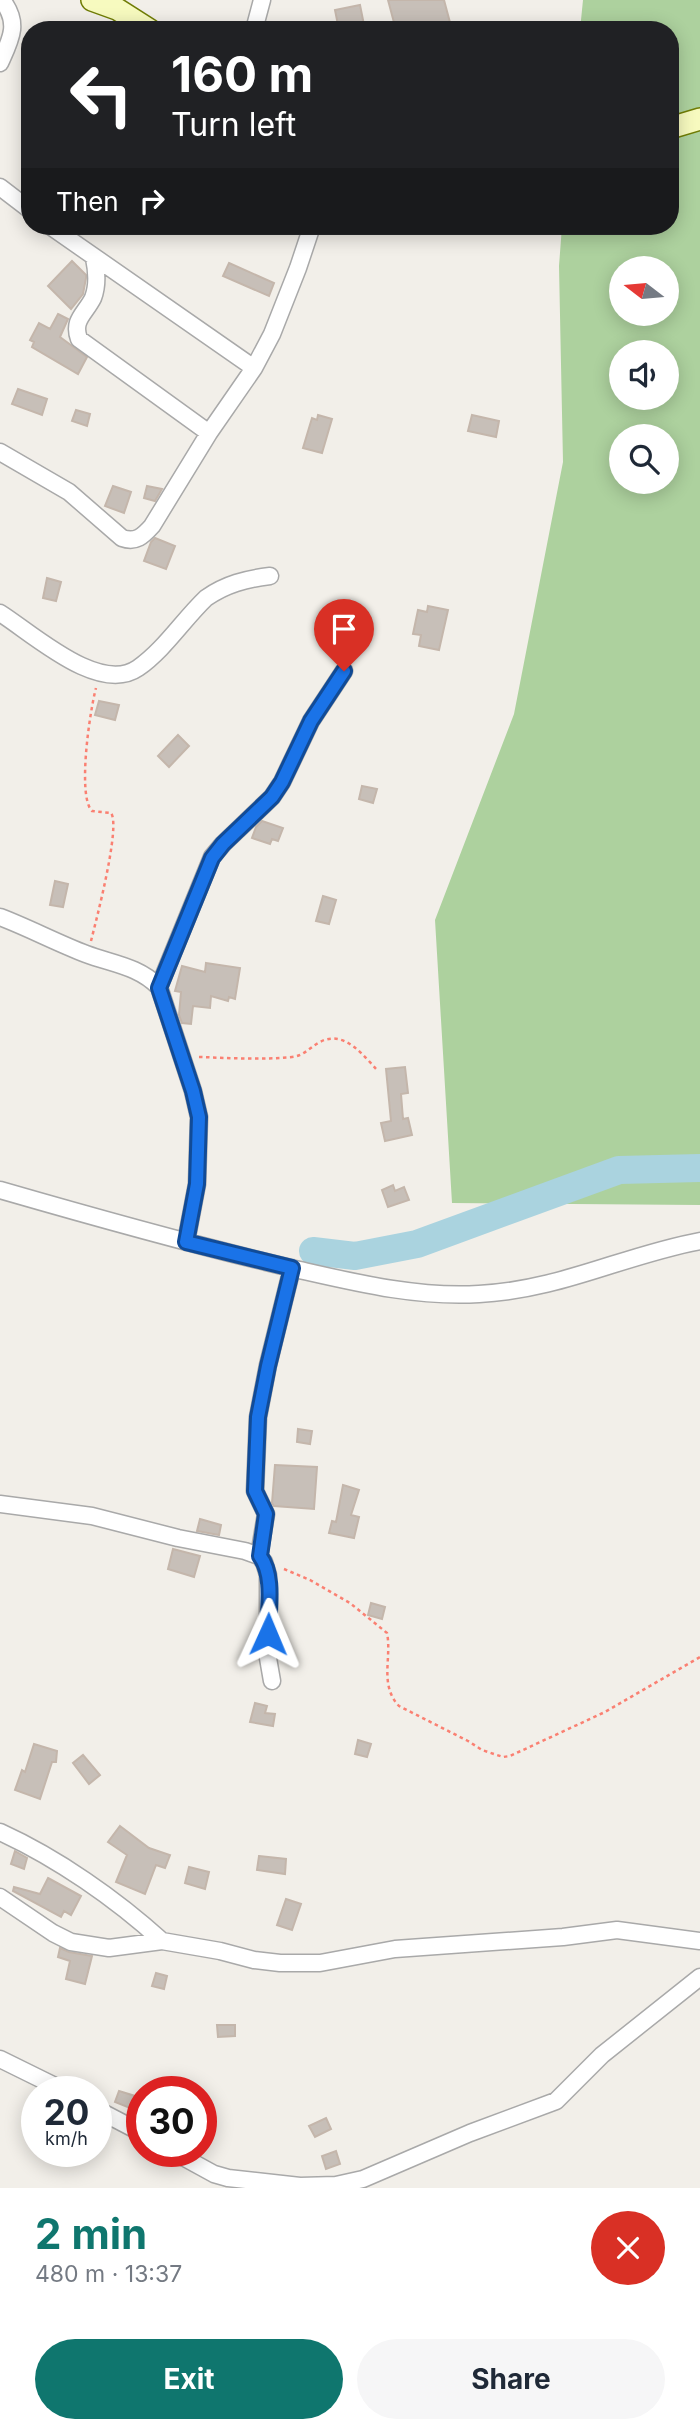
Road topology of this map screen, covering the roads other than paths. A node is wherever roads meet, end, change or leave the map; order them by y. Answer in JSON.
{"nodes":[{"id":1,"x":2,"y":0,"type":"edge"},
{"id":2,"x":92,"y":0,"type":"edge"},
{"id":3,"x":262,"y":0,"type":"edge"},
{"id":4,"x":136,"y":21,"type":"edge"},
{"id":5,"x":256,"y":21,"type":"edge"},
{"id":6,"x":0,"y":63,"type":"edge"},
{"id":7,"x":700,"y":119,"type":"edge"},
{"id":8,"x":679,"y":125,"type":"edge"},
{"id":9,"x":0,"y":187,"type":"edge"},
{"id":10,"x":21,"y":203,"type":"edge"},
{"id":11,"x":62,"y":235,"type":"edge"},
{"id":12,"x":309,"y":235,"type":"edge"},
{"id":13,"x":94,"y":258,"type":"junction"},
{"id":14,"x":254,"y":368,"type":"junction"},
{"id":15,"x":209,"y":433,"type":"junction"},
{"id":16,"x":0,"y":452,"type":"edge"},
{"id":17,"x":270,"y":576,"type":"dead end"},
{"id":18,"x":0,"y":613,"type":"edge"},
{"id":19,"x":344,"y":671,"type":"dead end"},
{"id":20,"x":0,"y":917,"type":"edge"},
{"id":21,"x":159,"y":988,"type":"junction"},
{"id":22,"x":0,"y":1190,"type":"edge"},
{"id":23,"x":700,"y":1241,"type":"edge"},
{"id":24,"x":186,"y":1242,"type":"junction"},
{"id":25,"x":292,"y":1268,"type":"junction"},
{"id":26,"x":0,"y":1504,"type":"edge"},
{"id":27,"x":262,"y":1559,"type":"junction"},
{"id":28,"x":272,"y":1681,"type":"dead end"},
{"id":29,"x":0,"y":1832,"type":"edge"},
{"id":30,"x":0,"y":1897,"type":"edge"},
{"id":31,"x":162,"y":1941,"type":"junction"},
{"id":32,"x":700,"y":1941,"type":"edge"},
{"id":33,"x":700,"y":1977,"type":"edge"},
{"id":34,"x":0,"y":2059,"type":"edge"},
{"id":35,"x":35,"y":2076,"type":"edge"},
{"id":36,"x":194,"y":2167,"type":"edge"},
{"id":37,"x":214,"y":2181,"type":"edge"}],
"edges":[{"from":1,"to":6,"type":"street"},
{"from":2,"to":4,"type":"street"},
{"from":3,"to":5,"type":"street"},
{"from":7,"to":8,"type":"street"},
{"from":9,"to":10,"type":"street"},
{"from":11,"to":13,"type":"street"},
{"from":12,"to":14,"type":"street"},
{"from":13,"to":14,"type":"street"},
{"from":13,"to":15,"type":"street"},
{"from":14,"to":15,"type":"street"},
{"from":15,"to":16,"type":"street"},
{"from":17,"to":18,"type":"street"},
{"from":19,"to":21,"type":"street"},
{"from":20,"to":21,"type":"street"},
{"from":21,"to":24,"type":"street"},
{"from":22,"to":24,"type":"street"},
{"from":23,"to":25,"type":"street"},
{"from":24,"to":25,"type":"street"},
{"from":25,"to":27,"type":"street"},
{"from":26,"to":27,"type":"street"},
{"from":27,"to":28,"type":"street"},
{"from":29,"to":31,"type":"street"},
{"from":30,"to":31,"type":"street"},
{"from":31,"to":32,"type":"street"},
{"from":33,"to":37,"type":"street"},
{"from":34,"to":35,"type":"street"},
{"from":36,"to":37,"type":"street"}]}
